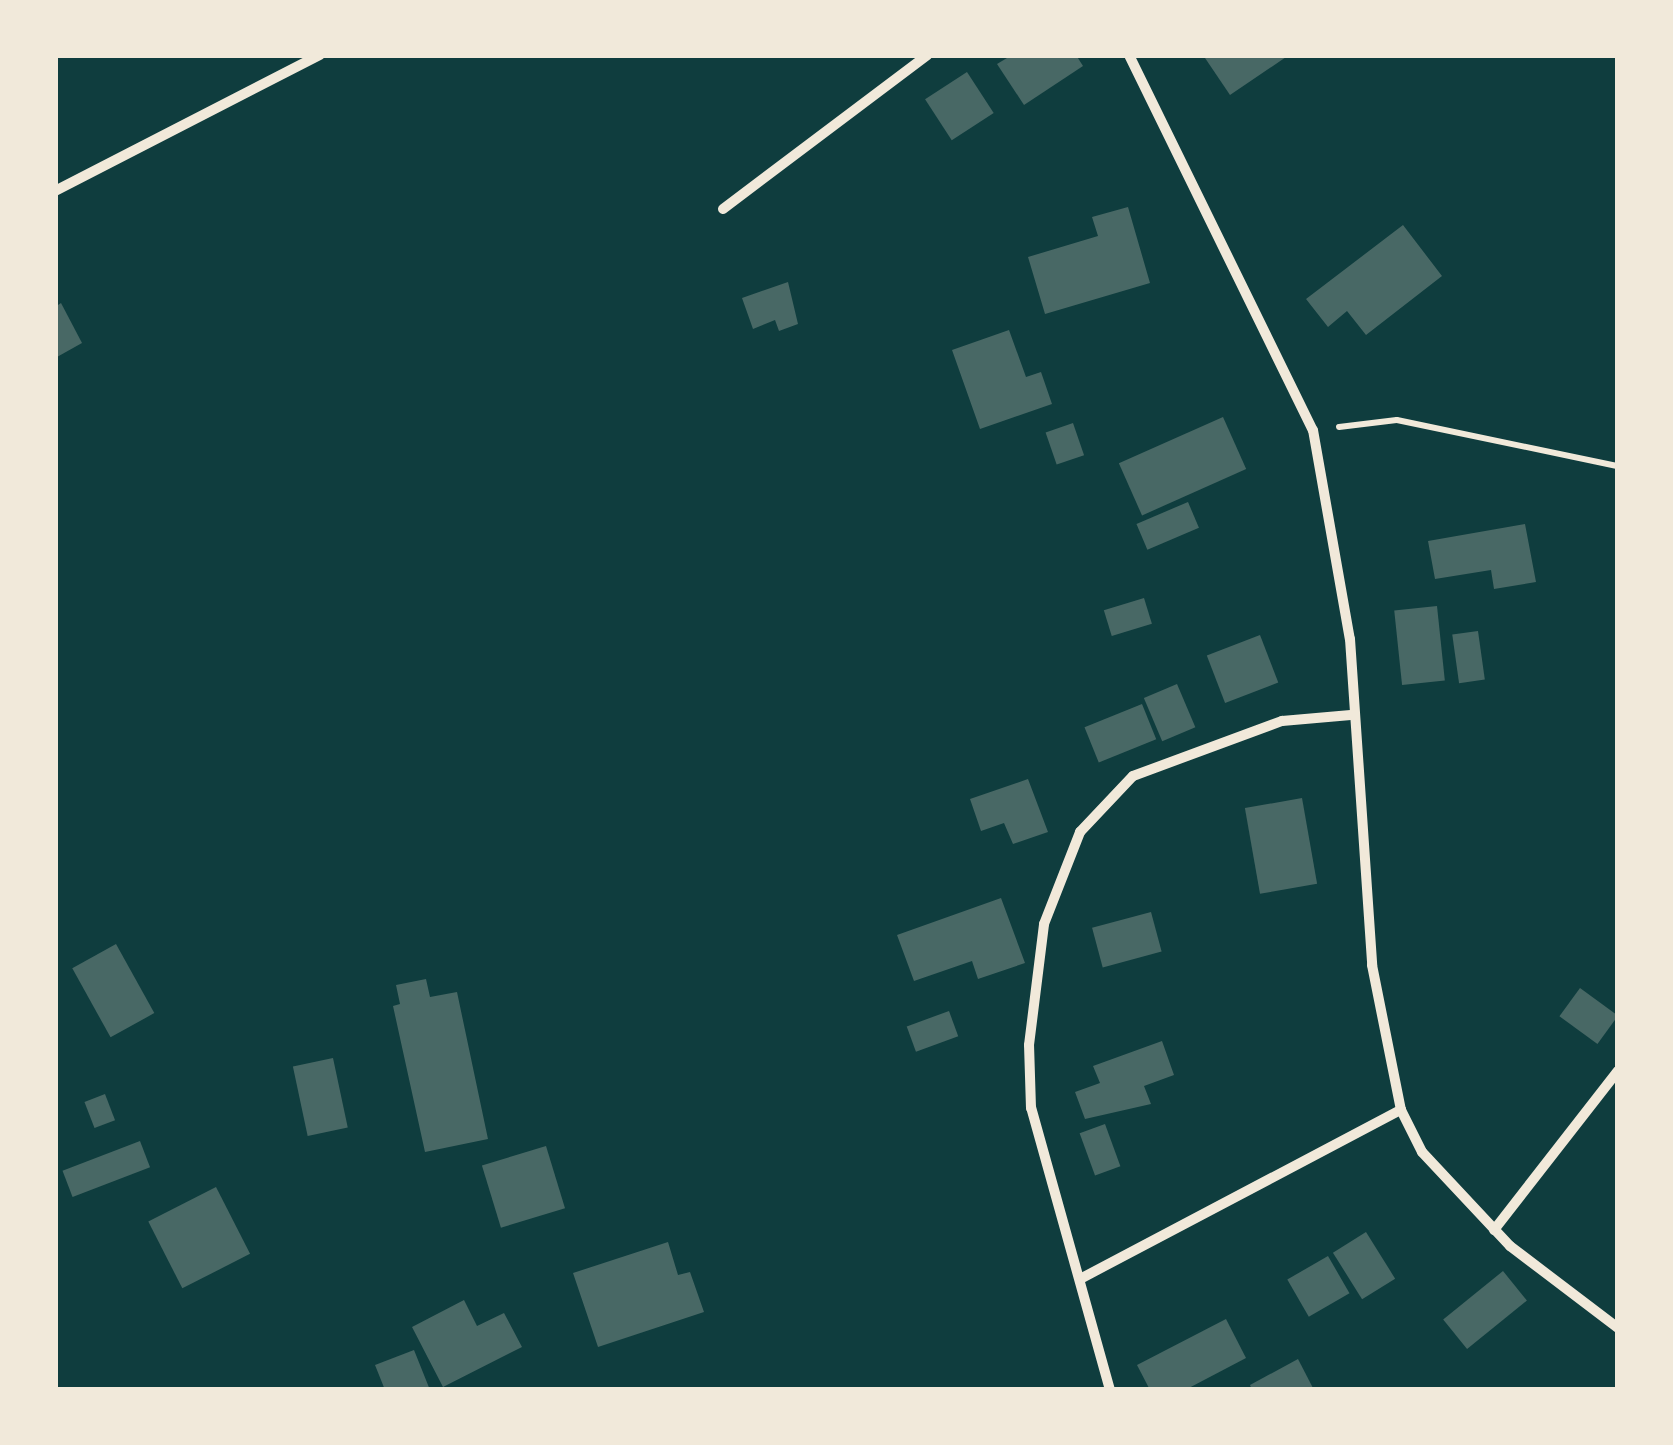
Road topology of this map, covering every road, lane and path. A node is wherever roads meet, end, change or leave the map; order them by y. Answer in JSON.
{"nodes":[{"id":1,"x":320,"y":55,"type":"edge"},
{"id":2,"x":926,"y":55,"type":"edge"},
{"id":3,"x":1130,"y":55,"type":"edge"},
{"id":4,"x":55,"y":191,"type":"edge"},
{"id":5,"x":723,"y":209,"type":"dead end"},
{"id":6,"x":1313,"y":430,"type":"junction"},
{"id":7,"x":1618,"y":466,"type":"edge"},
{"id":8,"x":1352,"y":715,"type":"junction"},
{"id":9,"x":1618,"y":1071,"type":"edge"},
{"id":10,"x":1400,"y":1110,"type":"junction"},
{"id":11,"x":1494,"y":1230,"type":"junction"},
{"id":12,"x":1080,"y":1280,"type":"junction"},
{"id":13,"x":1618,"y":1328,"type":"edge"},
{"id":14,"x":1110,"y":1390,"type":"edge"}],
"edges":[{"from":1,"to":4,"type":"street"},
{"from":2,"to":5,"type":"street"},
{"from":3,"to":6,"type":"street"},
{"from":6,"to":7,"type":"path"},
{"from":6,"to":8,"type":"street"},
{"from":8,"to":10,"type":"street"},
{"from":8,"to":12,"type":"street"},
{"from":9,"to":11,"type":"street"},
{"from":10,"to":11,"type":"street"},
{"from":10,"to":12,"type":"street"},
{"from":11,"to":13,"type":"street"},
{"from":12,"to":14,"type":"street"}]}
